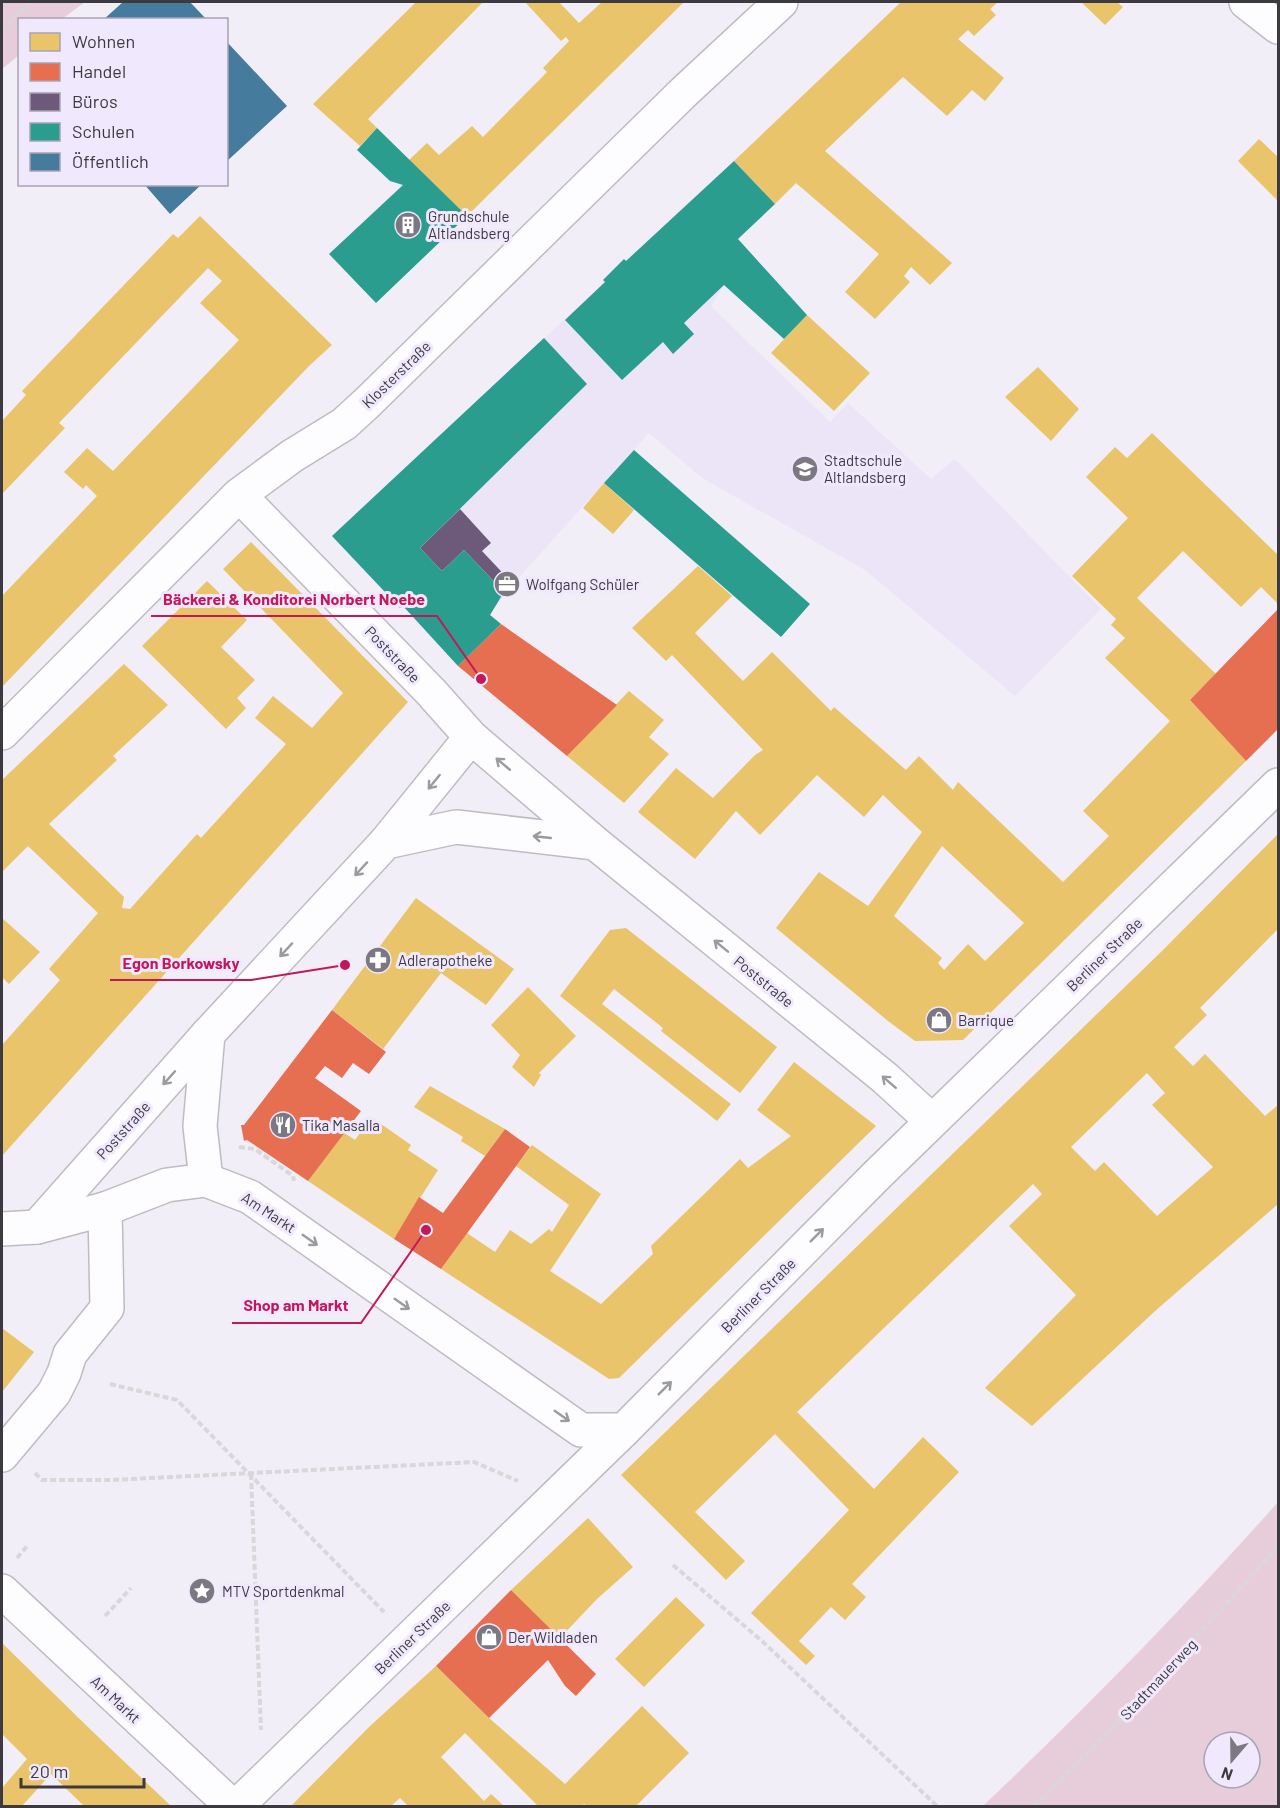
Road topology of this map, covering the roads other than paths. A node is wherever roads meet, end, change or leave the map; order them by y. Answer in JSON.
{"nodes":[{"id":1,"x":781,"y":2,"type":"edge"},
{"id":2,"x":1246,"y":2,"type":"edge"},
{"id":3,"x":1278,"y":27,"type":"edge"},
{"id":4,"x":239,"y":495,"type":"junction"},
{"id":5,"x":2,"y":733,"type":"edge"},
{"id":6,"x":471,"y":737,"type":"junction"},
{"id":7,"x":1278,"y":785,"type":"edge"},
{"id":8,"x":386,"y":842,"type":"junction"},
{"id":9,"x":595,"y":843,"type":"junction"},
{"id":10,"x":208,"y":1034,"type":"junction"},
{"id":11,"x":932,"y":1121,"type":"junction"},
{"id":12,"x":206,"y":1180,"type":"junction"},
{"id":13,"x":105,"y":1209,"type":"junction"},
{"id":14,"x":37,"y":1227,"type":"junction"},
{"id":15,"x":2,"y":1229,"type":"edge"},
{"id":16,"x":624,"y":1430,"type":"junction"},
{"id":17,"x":2,"y":1455,"type":"edge"},
{"id":18,"x":2,"y":1591,"type":"edge"},
{"id":19,"x":232,"y":1806,"type":"edge"},
{"id":20,"x":237,"y":1806,"type":"edge"}],
"edges":[{"from":1,"to":4,"type":"street","name":"Klosterstraße"},
{"from":2,"to":3,"type":"street"},
{"from":4,"to":5,"type":"street","name":"Klosterstraße"},
{"from":4,"to":6,"type":"street","name":"Poststraße"},
{"from":6,"to":8,"type":"street","name":"Poststraße","one_way":true},
{"from":9,"to":6,"type":"street","name":"Poststraße","one_way":true},
{"from":7,"to":11,"type":"street","name":"Berliner Straße"},
{"from":9,"to":8,"type":"street","one_way":true},
{"from":8,"to":10,"type":"street","name":"Poststraße","one_way":true},
{"from":11,"to":9,"type":"street","name":"Poststraße","one_way":true},
{"from":10,"to":12,"type":"street"},
{"from":10,"to":14,"type":"street","name":"Poststraße","one_way":true},
{"from":16,"to":11,"type":"street","name":"Berliner Straße","one_way":true},
{"from":12,"to":13,"type":"street","name":"Am Markt"},
{"from":12,"to":16,"type":"street","name":"Am Markt","one_way":true},
{"from":13,"to":14,"type":"street","name":"Am Markt"},
{"from":13,"to":17,"type":"street"},
{"from":14,"to":15,"type":"street","name":"Am Markt"},
{"from":16,"to":20,"type":"street","name":"Berliner Straße"},
{"from":18,"to":19,"type":"street","name":"Am Markt"}]}
